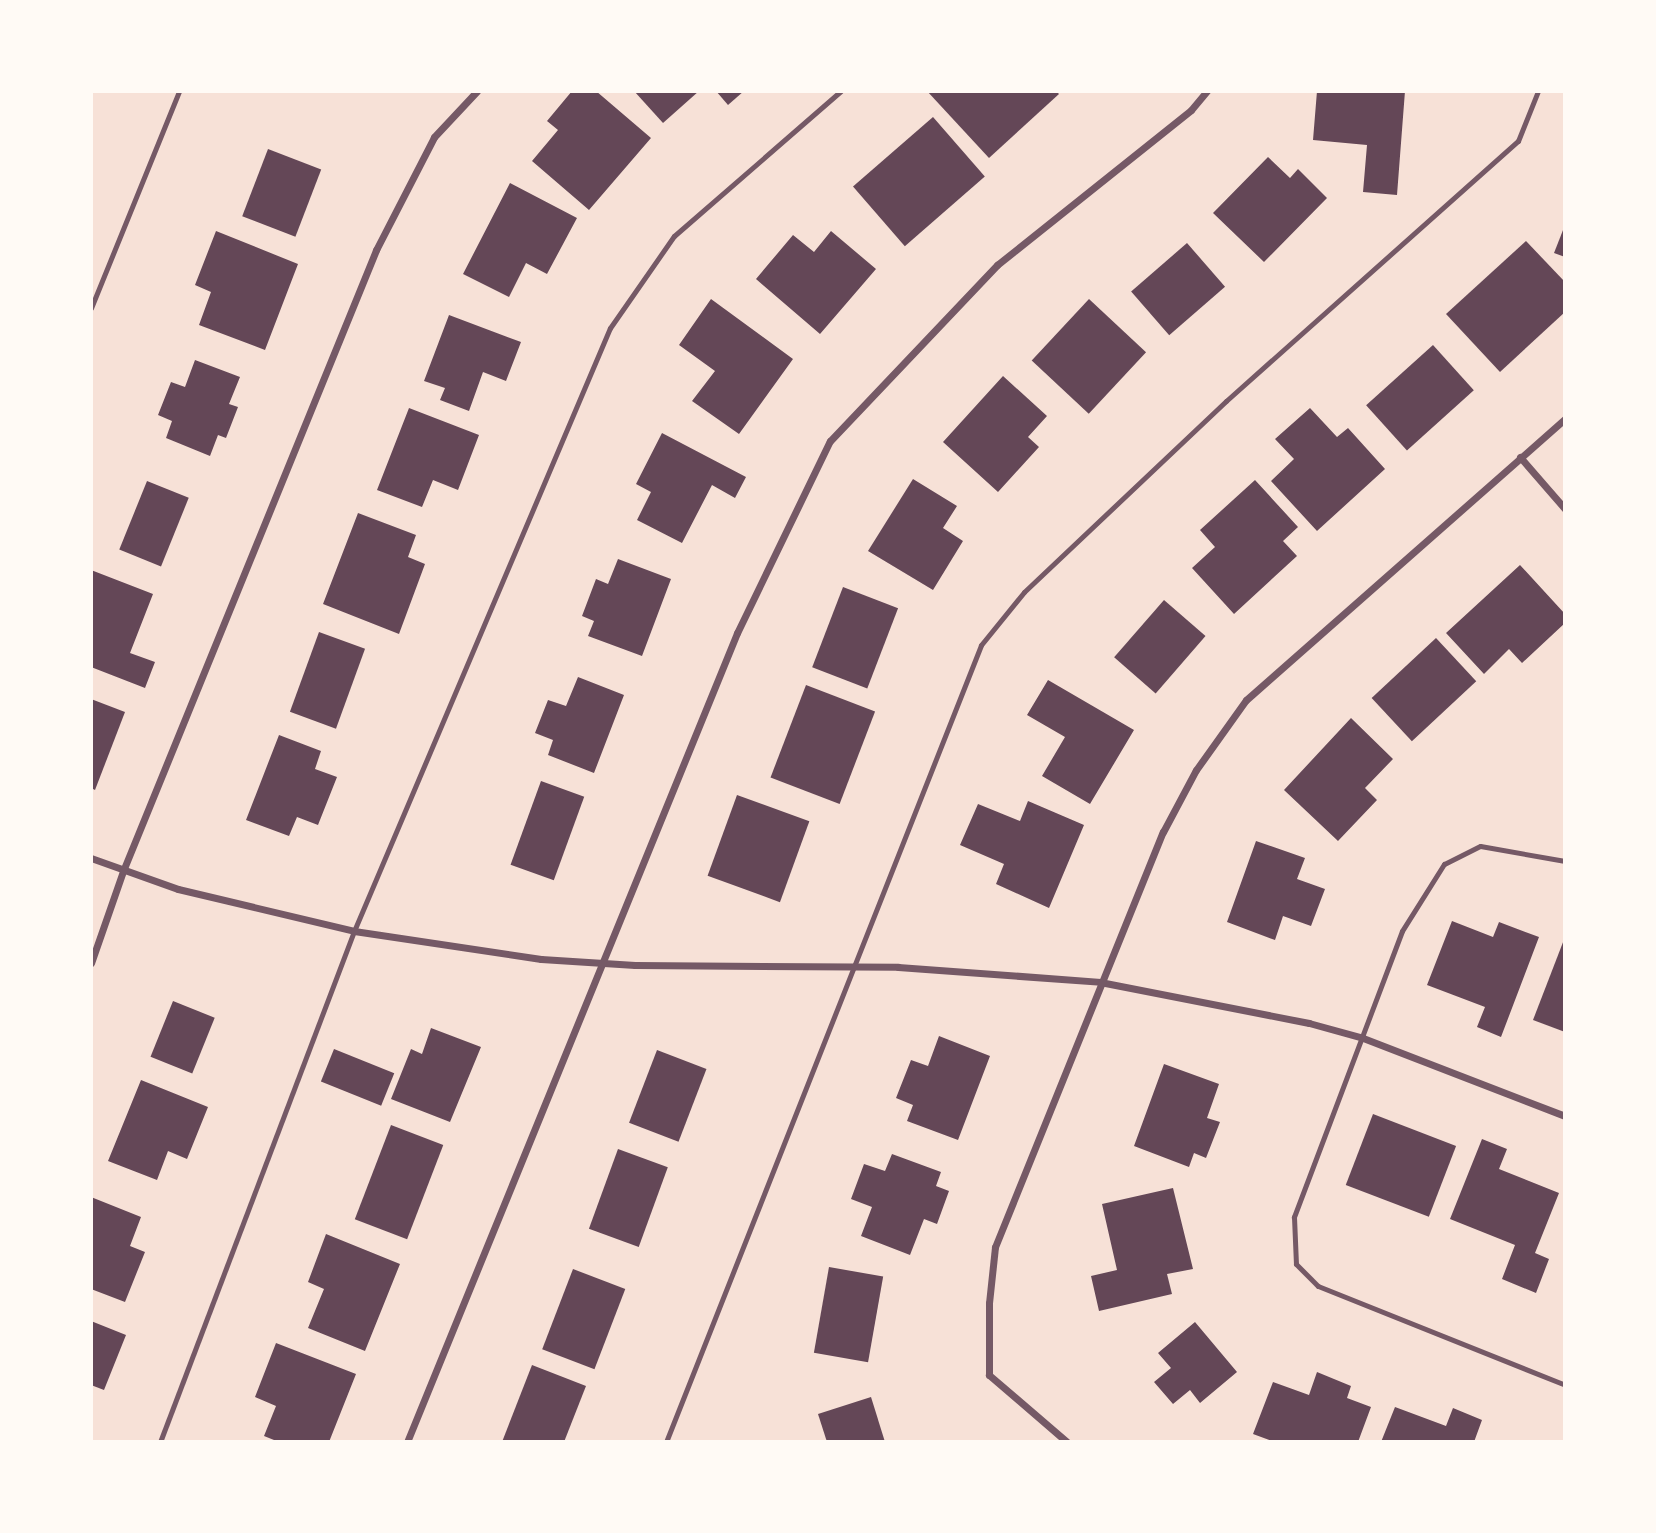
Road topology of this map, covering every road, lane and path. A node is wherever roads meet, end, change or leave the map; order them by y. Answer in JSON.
{"nodes":[{"id":1,"x":179,"y":91,"type":"edge"},
{"id":2,"x":477,"y":91,"type":"edge"},
{"id":3,"x":841,"y":91,"type":"edge"},
{"id":4,"x":1207,"y":91,"type":"edge"},
{"id":5,"x":1538,"y":91,"type":"edge"},
{"id":6,"x":91,"y":308,"type":"edge"},
{"id":7,"x":1565,"y":419,"type":"edge"},
{"id":8,"x":1520,"y":457,"type":"junction"},
{"id":9,"x":1565,"y":509,"type":"edge"},
{"id":10,"x":91,"y":858,"type":"edge"},
{"id":11,"x":1565,"y":861,"type":"edge"},
{"id":12,"x":123,"y":871,"type":"junction"},
{"id":13,"x":355,"y":931,"type":"junction"},
{"id":14,"x":600,"y":962,"type":"junction"},
{"id":15,"x":91,"y":963,"type":"edge"},
{"id":16,"x":853,"y":967,"type":"junction"},
{"id":17,"x":1100,"y":982,"type":"junction"},
{"id":18,"x":1363,"y":1038,"type":"junction"},
{"id":19,"x":1565,"y":1116,"type":"edge"},
{"id":20,"x":1565,"y":1385,"type":"edge"},
{"id":21,"x":160,"y":1442,"type":"edge"},
{"id":22,"x":407,"y":1442,"type":"edge"},
{"id":23,"x":666,"y":1442,"type":"edge"},
{"id":24,"x":1067,"y":1442,"type":"edge"}],
"edges":[{"from":1,"to":6,"type":"lane"},
{"from":2,"to":12,"type":"street"},
{"from":3,"to":13,"type":"lane"},
{"from":4,"to":14,"type":"street"},
{"from":5,"to":16,"type":"lane"},
{"from":7,"to":8,"type":"street"},
{"from":8,"to":9,"type":"street"},
{"from":8,"to":17,"type":"street"},
{"from":10,"to":12,"type":"street"},
{"from":11,"to":18,"type":"lane"},
{"from":12,"to":13,"type":"street"},
{"from":12,"to":15,"type":"street"},
{"from":13,"to":14,"type":"street"},
{"from":13,"to":21,"type":"lane"},
{"from":14,"to":16,"type":"street"},
{"from":14,"to":22,"type":"street"},
{"from":16,"to":17,"type":"street"},
{"from":16,"to":23,"type":"lane"},
{"from":17,"to":18,"type":"street"},
{"from":17,"to":24,"type":"street"},
{"from":18,"to":19,"type":"street"},
{"from":18,"to":20,"type":"lane"}]}
